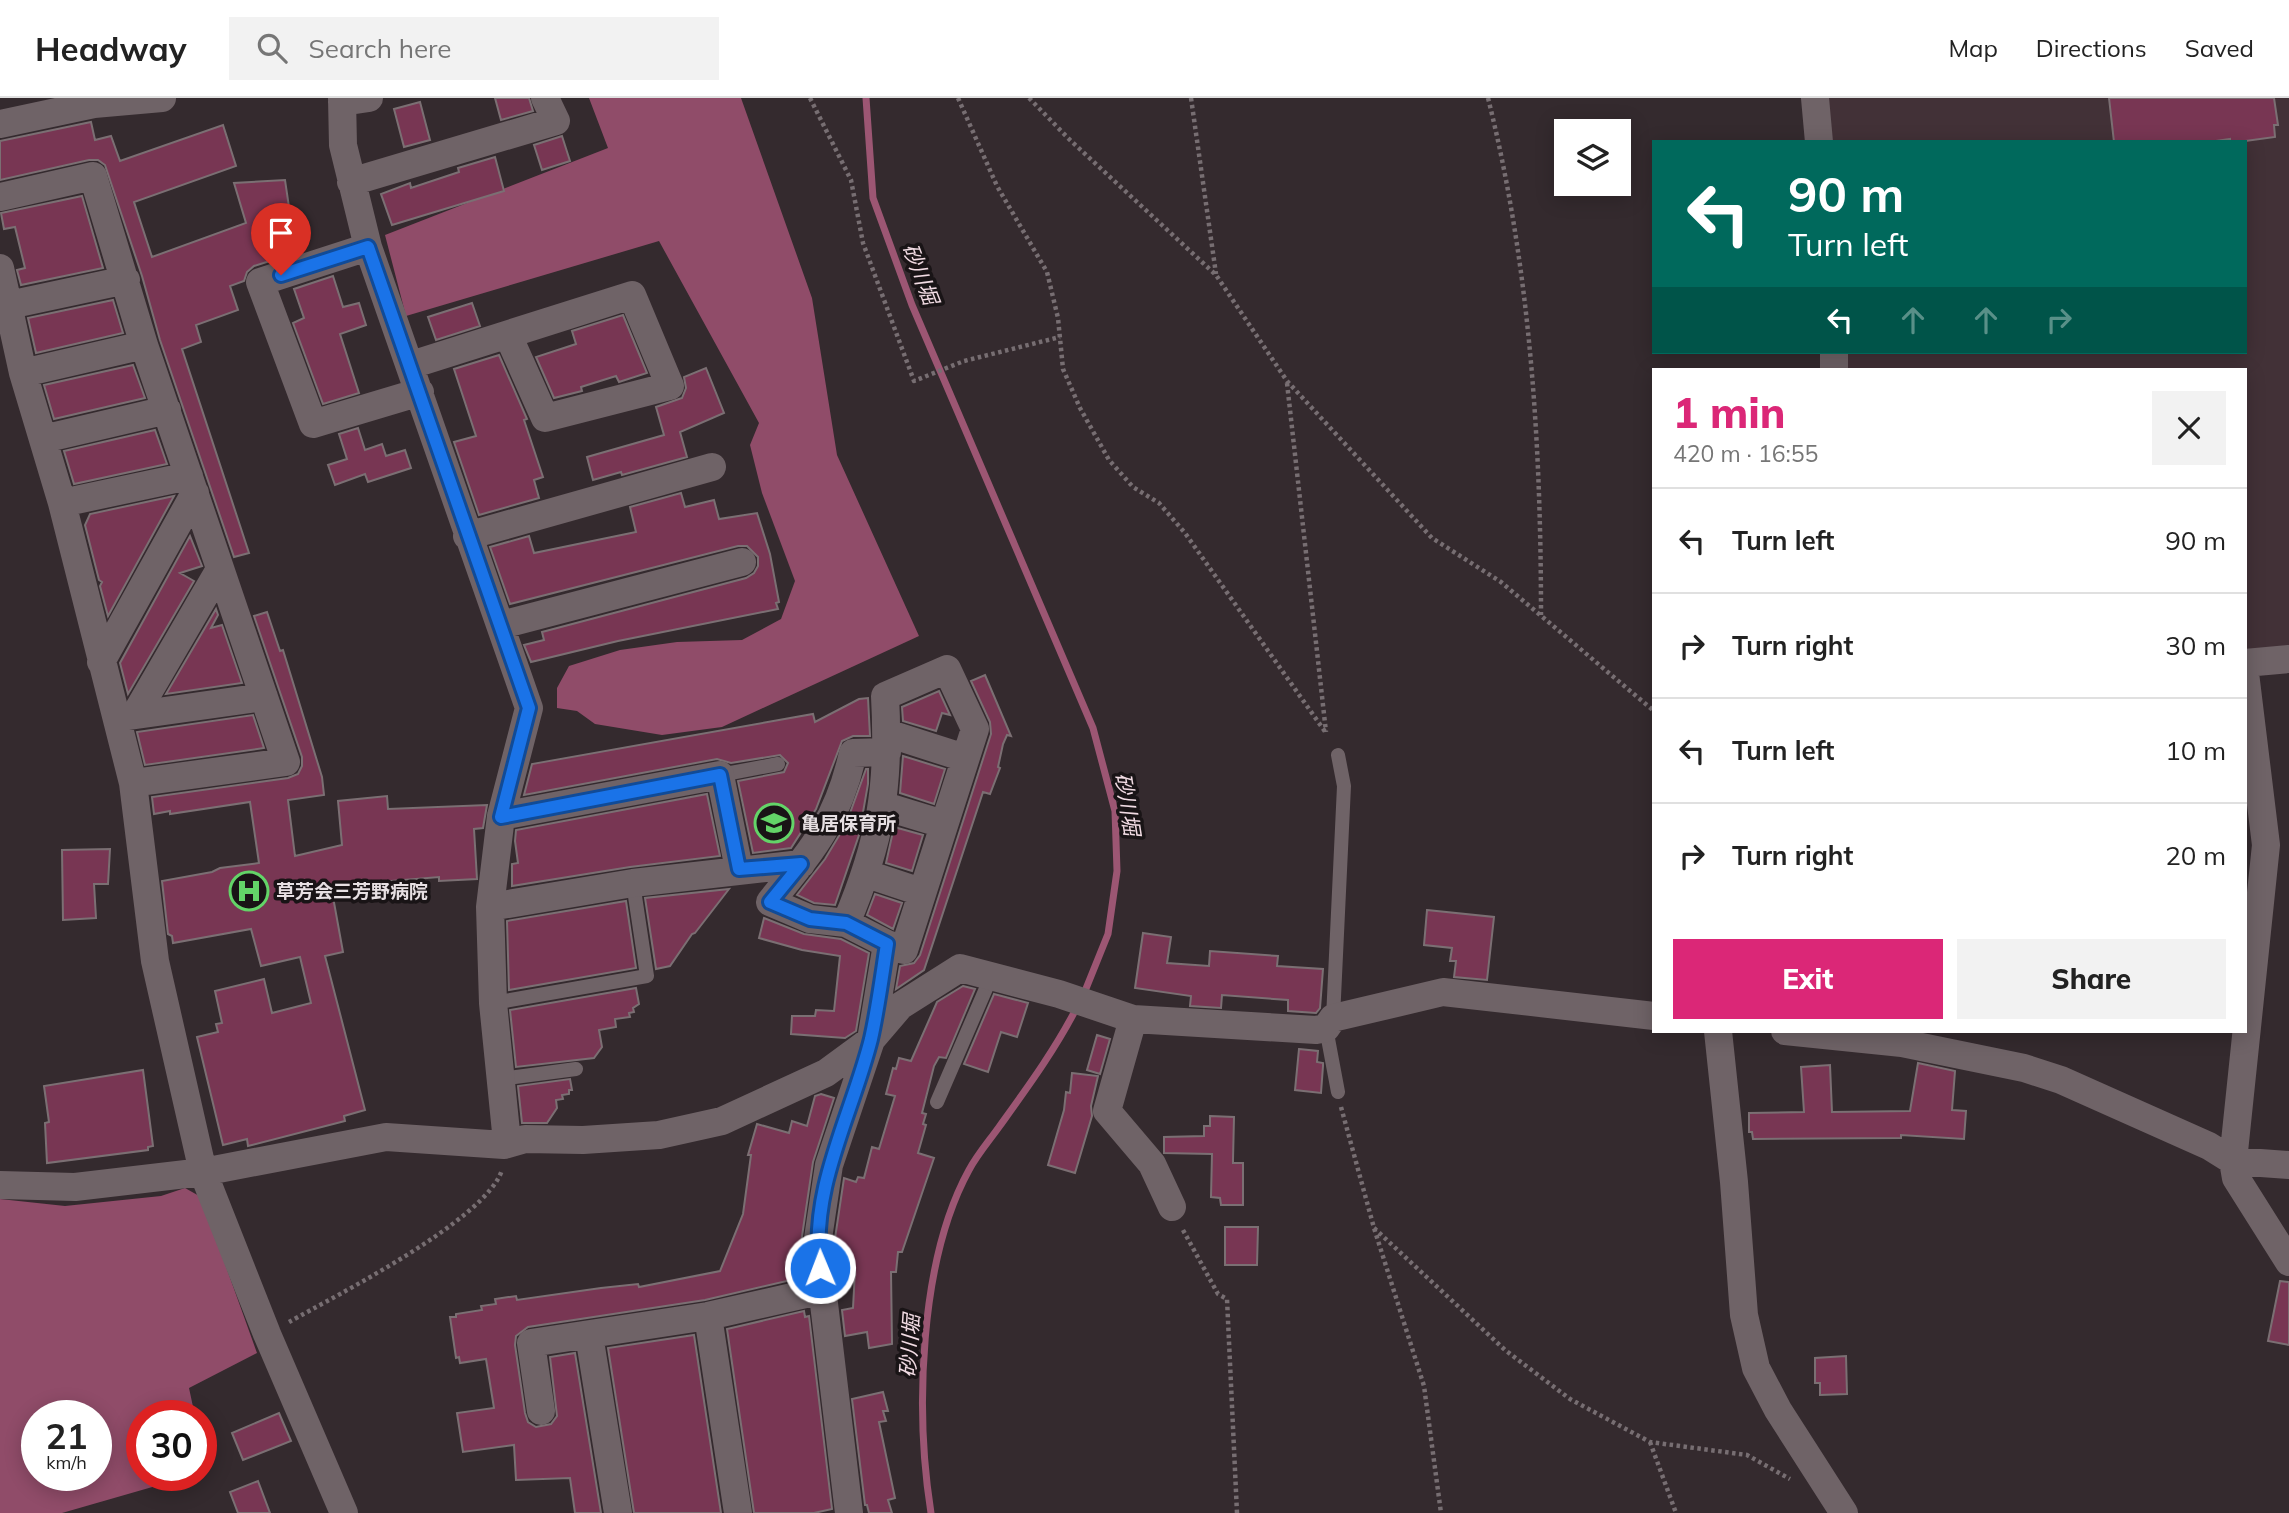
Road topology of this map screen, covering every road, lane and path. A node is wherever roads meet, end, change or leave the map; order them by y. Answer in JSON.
{"nodes":[{"id":1,"x":162,"y":98,"type":"edge"},
{"id":2,"x":545,"y":98,"type":"edge"},
{"id":3,"x":810,"y":98,"type":"edge"},
{"id":4,"x":958,"y":98,"type":"edge"},
{"id":5,"x":1029,"y":98,"type":"edge"},
{"id":6,"x":1191,"y":98,"type":"edge"},
{"id":7,"x":1488,"y":98,"type":"edge"},
{"id":8,"x":1815,"y":98,"type":"edge"},
{"id":9,"x":351,"y":99,"type":"edge"},
{"id":10,"x":0,"y":124,"type":"edge"},
{"id":11,"x":1819,"y":140,"type":"edge"},
{"id":12,"x":351,"y":181,"type":"junction"},
{"id":13,"x":0,"y":197,"type":"edge"},
{"id":14,"x":368,"y":247,"type":"junction"},
{"id":15,"x":0,"y":268,"type":"edge"},
{"id":16,"x":1216,"y":275,"type":"junction"},
{"id":17,"x":126,"y":280,"type":"junction"},
{"id":18,"x":9,"y":305,"type":"junction"},
{"id":19,"x":509,"y":335,"type":"junction"},
{"id":20,"x":1060,"y":337,"type":"junction"},
{"id":21,"x":144,"y":345,"type":"junction"},
{"id":22,"x":411,"y":366,"type":"junction"},
{"id":23,"x":23,"y":373,"type":"junction"},
{"id":24,"x":1287,"y":381,"type":"junction"},
{"id":25,"x":420,"y":393,"type":"junction"},
{"id":26,"x":167,"y":410,"type":"junction"},
{"id":27,"x":43,"y":439,"type":"junction"},
{"id":28,"x":712,"y":467,"type":"dead end"},
{"id":29,"x":192,"y":485,"type":"junction"},
{"id":30,"x":62,"y":503,"type":"junction"},
{"id":31,"x":467,"y":536,"type":"junction"},
{"id":32,"x":743,"y":562,"type":"dead end"},
{"id":33,"x":220,"y":569,"type":"junction"},
{"id":34,"x":1541,"y":616,"type":"junction"},
{"id":35,"x":501,"y":625,"type":"junction"},
{"id":36,"x":2289,"y":659,"type":"edge"},
{"id":37,"x":101,"y":662,"type":"junction"},
{"id":38,"x":2247,"y":663,"type":"edge"},
{"id":39,"x":2247,"y":689,"type":"edge"},
{"id":40,"x":264,"y":697,"type":"junction"},
{"id":41,"x":1652,"y":709,"type":"edge"},
{"id":42,"x":125,"y":716,"type":"junction"},
{"id":43,"x":1326,"y":733,"type":"junction"},
{"id":44,"x":887,"y":743,"type":"junction"},
{"id":45,"x":1338,"y":755,"type":"joint"},
{"id":46,"x":965,"y":758,"type":"junction"},
{"id":47,"x":778,"y":764,"type":"dead end"},
{"id":48,"x":720,"y":775,"type":"junction"},
{"id":49,"x":133,"y":783,"type":"junction"},
{"id":50,"x":884,"y":806,"type":"junction"},
{"id":51,"x":501,"y":817,"type":"junction"},
{"id":52,"x":943,"y":824,"type":"junction"},
{"id":53,"x":801,"y":864,"type":"junction"},
{"id":54,"x":739,"y":869,"type":"junction"},
{"id":55,"x":867,"y":874,"type":"junction"},
{"id":56,"x":633,"y":883,"type":"junction"},
{"id":57,"x":921,"y":892,"type":"junction"},
{"id":58,"x":490,"y":907,"type":"junction"},
{"id":59,"x":846,"y":923,"type":"junction"},
{"id":60,"x":887,"y":944,"type":"junction"},
{"id":61,"x":991,"y":977,"type":"junction"},
{"id":62,"x":493,"y":1003,"type":"junction"},
{"id":63,"x":1121,"y":1014,"type":"junction"},
{"id":64,"x":1652,"y":1016,"type":"edge"},
{"id":65,"x":1330,"y":1023,"type":"junction"},
{"id":66,"x":2247,"y":1027,"type":"edge"},
{"id":67,"x":1718,"y":1033,"type":"edge"},
{"id":68,"x":1804,"y":1033,"type":"edge"},
{"id":69,"x":2246,"y":1033,"type":"edge"},
{"id":70,"x":871,"y":1040,"type":"junction"},
{"id":71,"x":576,"y":1069,"type":"dead end"},
{"id":72,"x":500,"y":1079,"type":"junction"},
{"id":73,"x":1338,"y":1092,"type":"joint"},
{"id":74,"x":937,"y":1102,"type":"dead end"},
{"id":75,"x":504,"y":1145,"type":"junction"},
{"id":76,"x":2233,"y":1161,"type":"junction"},
{"id":77,"x":2289,"y":1165,"type":"edge"},
{"id":78,"x":203,"y":1172,"type":"junction"},
{"id":79,"x":0,"y":1185,"type":"edge"},
{"id":80,"x":1172,"y":1207,"type":"joint"},
{"id":81,"x":1374,"y":1228,"type":"junction"},
{"id":82,"x":2289,"y":1262,"type":"edge"},
{"id":83,"x":822,"y":1290,"type":"junction"},
{"id":84,"x":708,"y":1315,"type":"junction"},
{"id":85,"x":267,"y":1334,"type":"junction"},
{"id":86,"x":589,"y":1335,"type":"junction"},
{"id":87,"x":541,"y":1411,"type":"dead end"},
{"id":88,"x":1650,"y":1442,"type":"junction"},
{"id":89,"x":1836,"y":1502,"type":"edge"},
{"id":90,"x":344,"y":1513,"type":"edge"},
{"id":91,"x":618,"y":1513,"type":"edge"},
{"id":92,"x":738,"y":1513,"type":"edge"},
{"id":93,"x":849,"y":1513,"type":"edge"},
{"id":94,"x":1237,"y":1513,"type":"edge"},
{"id":95,"x":1441,"y":1513,"type":"edge"},
{"id":96,"x":1676,"y":1513,"type":"edge"}],
"edges":[{"from":1,"to":10,"type":"street"},
{"from":2,"to":12,"type":"street"},
{"from":3,"to":20,"type":"path"},
{"from":4,"to":20,"type":"path"},
{"from":5,"to":16,"type":"path"},
{"from":6,"to":16,"type":"path"},
{"from":7,"to":34,"type":"path"},
{"from":8,"to":11,"type":"street"},
{"from":9,"to":12,"type":"street"},
{"from":12,"to":14,"type":"street"},
{"from":13,"to":17,"type":"street"},
{"from":14,"to":22,"type":"street"},
{"from":14,"to":25,"type":"street"},
{"from":15,"to":18,"type":"street"},
{"from":16,"to":24,"type":"path"},
{"from":17,"to":18,"type":"street"},
{"from":17,"to":21,"type":"street"},
{"from":18,"to":23,"type":"street"},
{"from":19,"to":19,"type":"street"},
{"from":19,"to":22,"type":"street"},
{"from":20,"to":43,"type":"path"},
{"from":21,"to":23,"type":"street"},
{"from":21,"to":26,"type":"street"},
{"from":22,"to":25,"type":"street"},
{"from":23,"to":27,"type":"street"},
{"from":24,"to":34,"type":"path"},
{"from":24,"to":43,"type":"path"},
{"from":25,"to":31,"type":"street"},
{"from":26,"to":27,"type":"street"},
{"from":26,"to":29,"type":"street"},
{"from":27,"to":30,"type":"street"},
{"from":28,"to":31,"type":"street"},
{"from":29,"to":30,"type":"street"},
{"from":29,"to":33,"type":"street"},
{"from":29,"to":37,"type":"street"},
{"from":30,"to":37,"type":"street"},
{"from":31,"to":35,"type":"street"},
{"from":32,"to":35,"type":"street"},
{"from":33,"to":40,"type":"street"},
{"from":33,"to":42,"type":"street"},
{"from":34,"to":41,"type":"path"},
{"from":35,"to":51,"type":"street"},
{"from":36,"to":38,"type":"street"},
{"from":37,"to":42,"type":"street"},
{"from":39,"to":66,"type":"street"},
{"from":40,"to":42,"type":"street"},
{"from":40,"to":49,"type":"street"},
{"from":42,"to":49,"type":"street"},
{"from":43,"to":45,"type":"path"},
{"from":44,"to":46,"type":"street"},
{"from":44,"to":46,"type":"street"},
{"from":44,"to":50,"type":"street"},
{"from":44,"to":53,"type":"street"},
{"from":45,"to":65,"type":"lane"},
{"from":46,"to":52,"type":"street"},
{"from":47,"to":48,"type":"lane"},
{"from":48,"to":51,"type":"street"},
{"from":48,"to":54,"type":"street"},
{"from":49,"to":78,"type":"street"},
{"from":50,"to":52,"type":"street"},
{"from":50,"to":55,"type":"street"},
{"from":51,"to":58,"type":"street"},
{"from":52,"to":57,"type":"street"},
{"from":53,"to":54,"type":"street"},
{"from":53,"to":59,"type":"street"},
{"from":54,"to":56,"type":"street"},
{"from":55,"to":57,"type":"street"},
{"from":55,"to":59,"type":"street"},
{"from":56,"to":58,"type":"street"},
{"from":56,"to":62,"type":"lane"},
{"from":57,"to":60,"type":"street"},
{"from":58,"to":62,"type":"street"},
{"from":59,"to":60,"type":"street"},
{"from":60,"to":70,"type":"street"},
{"from":61,"to":63,"type":"street"},
{"from":61,"to":70,"type":"street"},
{"from":61,"to":74,"type":"lane"},
{"from":62,"to":72,"type":"street"},
{"from":63,"to":65,"type":"street"},
{"from":63,"to":80,"type":"street"},
{"from":64,"to":65,"type":"street"},
{"from":65,"to":73,"type":"lane"},
{"from":67,"to":89,"type":"street"},
{"from":68,"to":76,"type":"street"},
{"from":69,"to":76,"type":"street"},
{"from":70,"to":75,"type":"street"},
{"from":70,"to":83,"type":"street"},
{"from":71,"to":72,"type":"lane"},
{"from":72,"to":75,"type":"street"},
{"from":73,"to":81,"type":"path"},
{"from":75,"to":78,"type":"street"},
{"from":75,"to":85,"type":"path"},
{"from":76,"to":77,"type":"street"},
{"from":76,"to":82,"type":"street"},
{"from":78,"to":79,"type":"street"},
{"from":78,"to":85,"type":"street"},
{"from":80,"to":94,"type":"path"},
{"from":81,"to":88,"type":"path"},
{"from":81,"to":95,"type":"path"},
{"from":83,"to":84,"type":"street"},
{"from":83,"to":93,"type":"street"},
{"from":84,"to":86,"type":"street"},
{"from":84,"to":92,"type":"street"},
{"from":85,"to":90,"type":"street"},
{"from":86,"to":87,"type":"street"},
{"from":86,"to":91,"type":"street"},
{"from":88,"to":89,"type":"path"},
{"from":88,"to":96,"type":"path"}]}
